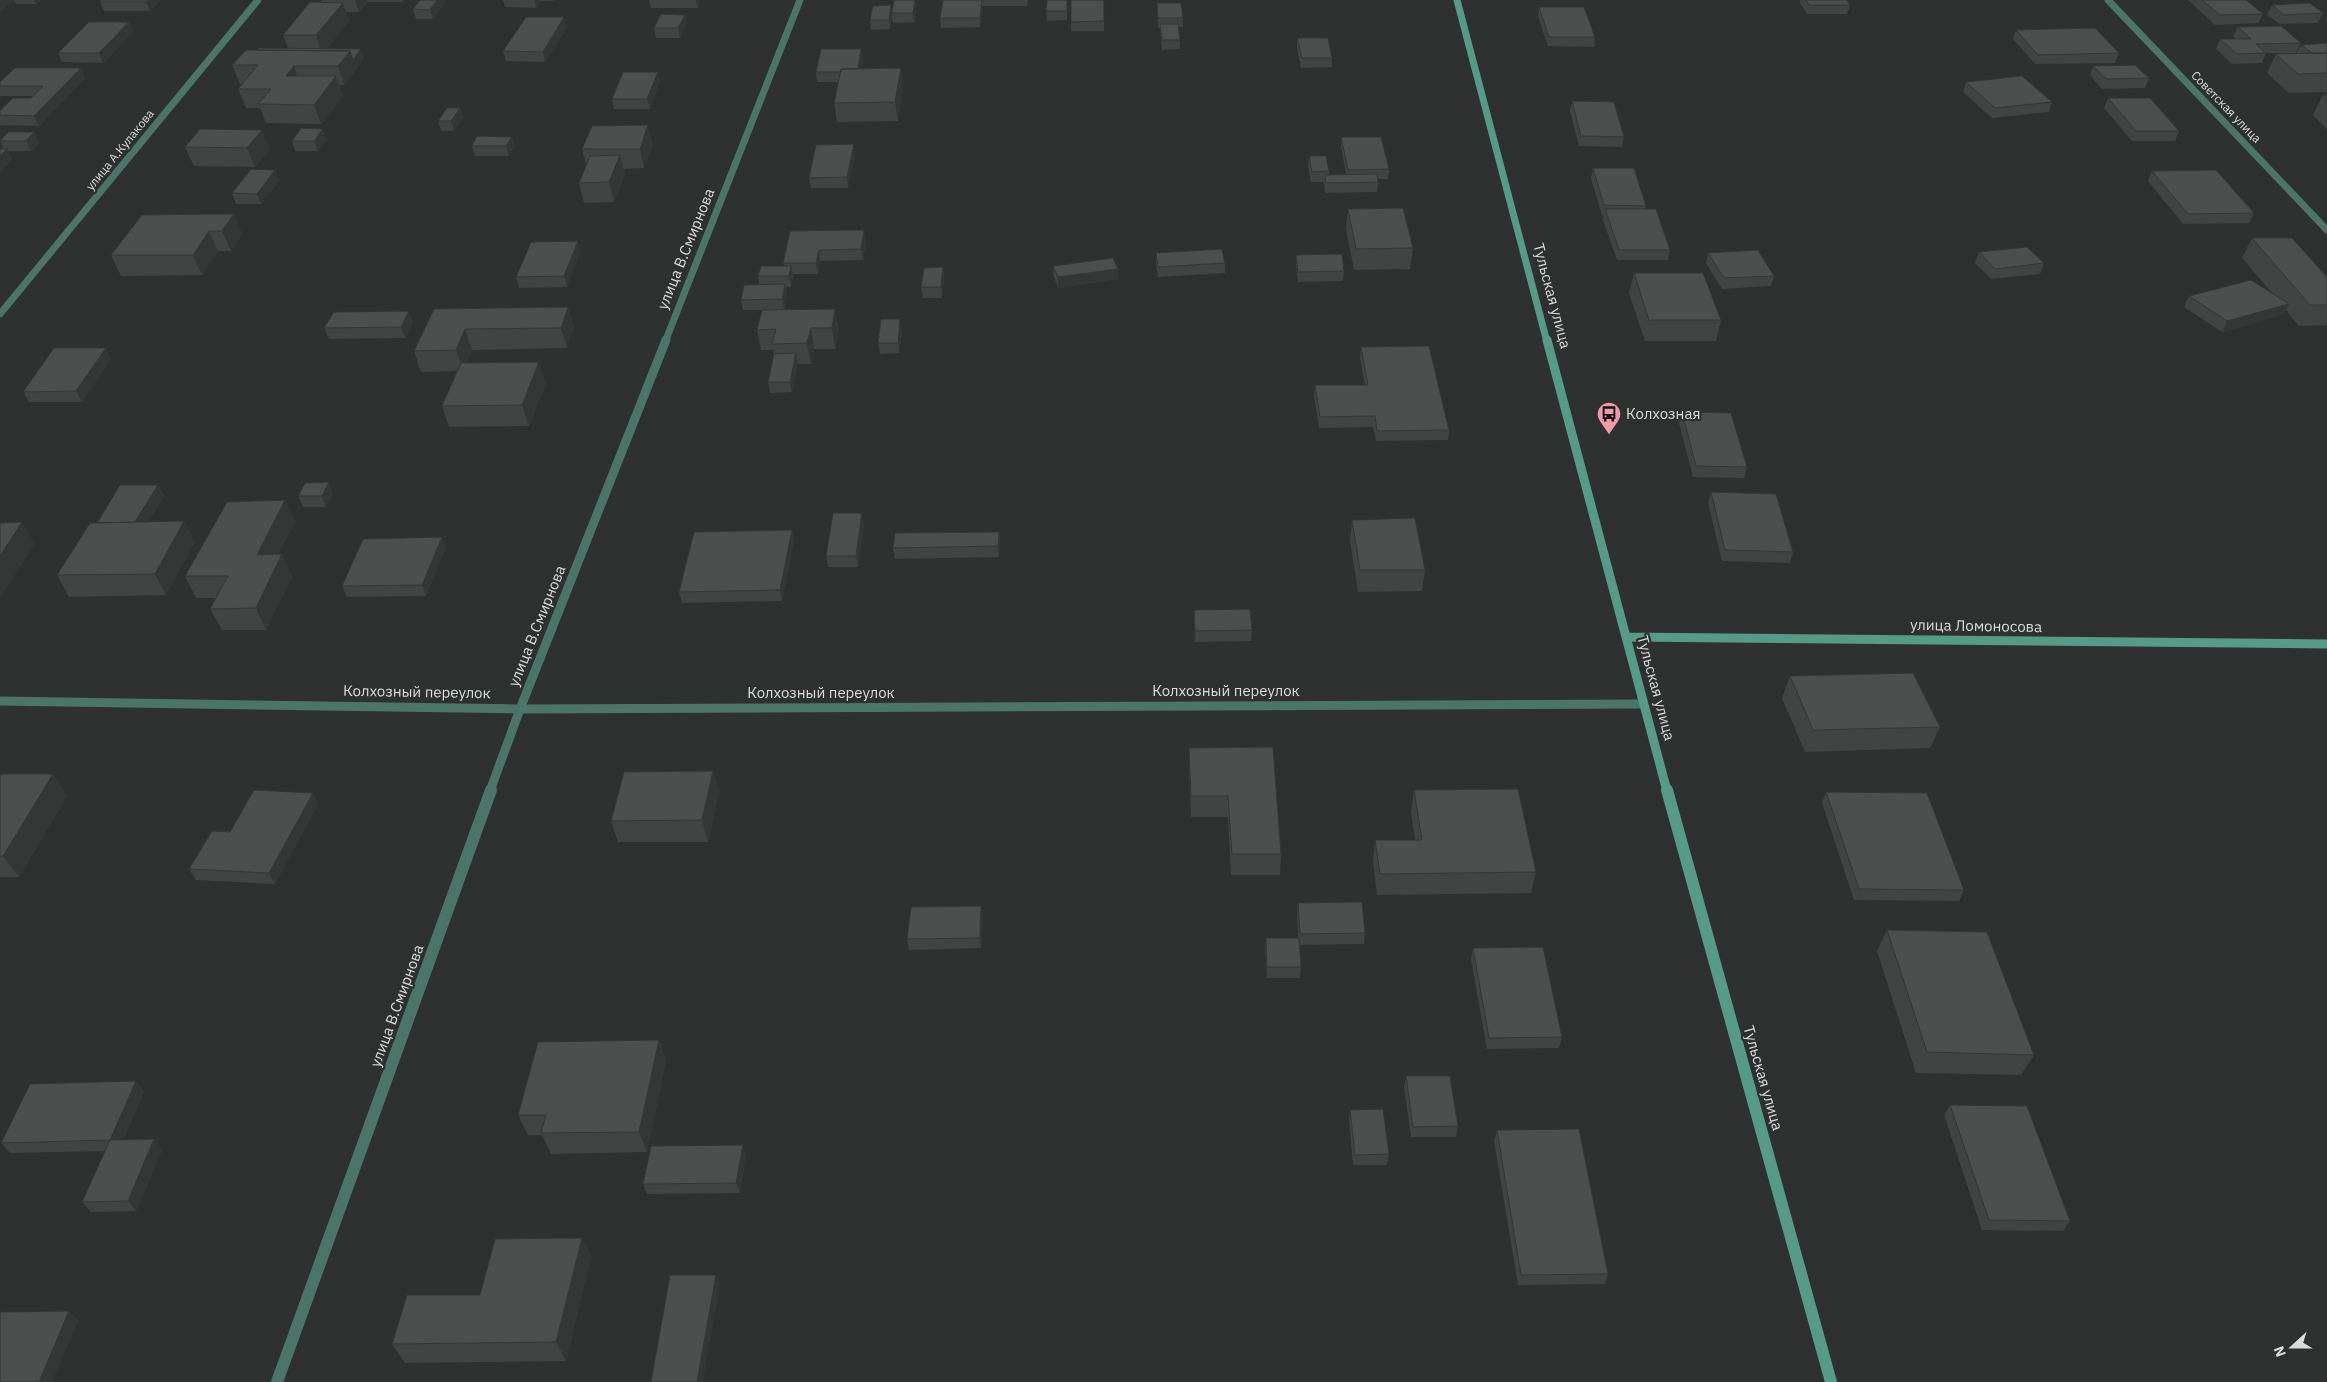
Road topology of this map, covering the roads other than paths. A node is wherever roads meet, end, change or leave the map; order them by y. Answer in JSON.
{"nodes":[{"id":1,"x":258,"y":0,"type":"edge"},
{"id":2,"x":800,"y":0,"type":"edge"},
{"id":3,"x":1457,"y":0,"type":"edge"},
{"id":4,"x":2108,"y":0,"type":"edge"},
{"id":5,"x":2327,"y":230,"type":"edge"},
{"id":6,"x":0,"y":314,"type":"edge"},
{"id":7,"x":1626,"y":638,"type":"junction"},
{"id":8,"x":2327,"y":644,"type":"edge"},
{"id":9,"x":0,"y":700,"type":"edge"},
{"id":10,"x":1643,"y":704,"type":"junction"},
{"id":11,"x":520,"y":709,"type":"junction"},
{"id":12,"x":277,"y":1382,"type":"edge"},
{"id":13,"x":1831,"y":1382,"type":"edge"}],
"edges":[{"from":1,"to":6,"type":"street","name":"улица А.Кулакова"},
{"from":2,"to":11,"type":"street","name":"улица В.Смирнова"},
{"from":3,"to":7,"type":"main road","name":"Тульская улица"},
{"from":4,"to":5,"type":"street","name":"Советская улица"},
{"from":7,"to":8,"type":"main road","name":"улица Ломоносова"},
{"from":7,"to":10,"type":"main road","name":"Тульская улица"},
{"from":9,"to":11,"type":"street","name":"Колхозный переулок"},
{"from":10,"to":11,"type":"street","name":"Колхозный переулок"},
{"from":10,"to":13,"type":"main road","name":"Тульская улица"},
{"from":11,"to":12,"type":"street","name":"улица В.Смирнова"}]}
